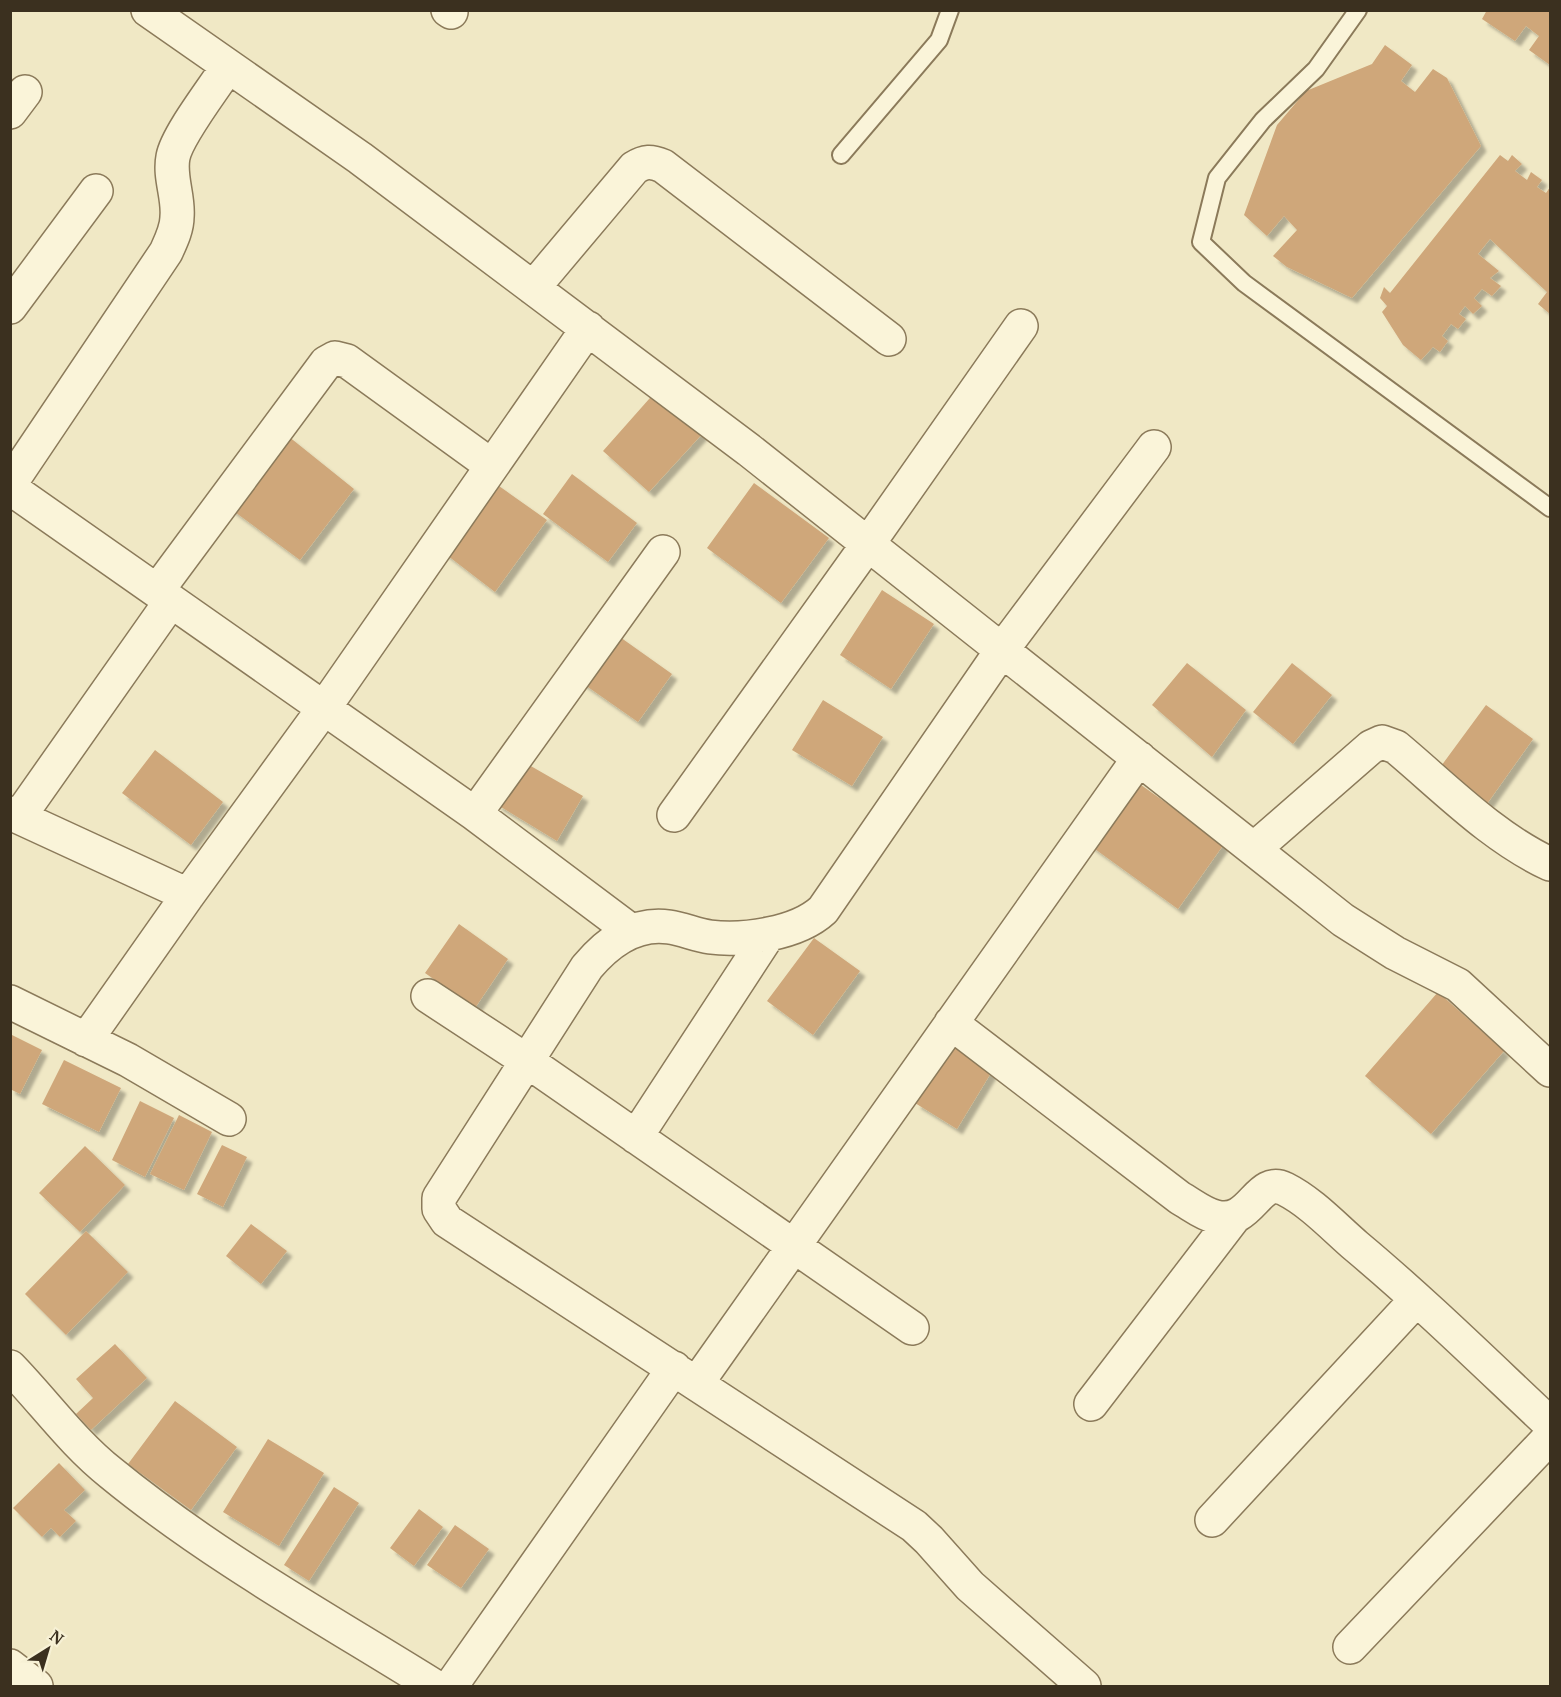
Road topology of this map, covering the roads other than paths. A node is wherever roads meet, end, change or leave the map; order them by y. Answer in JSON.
{"nodes":[{"id":1,"x":148,"y":10,"type":"edge"},
{"id":2,"x":950,"y":10,"type":"edge"},
{"id":3,"x":1358,"y":10,"type":"edge"},
{"id":4,"x":228,"y":66,"type":"junction"},
{"id":5,"x":841,"y":155,"type":"dead end"},
{"id":6,"x":96,"y":190,"type":"dead end"},
{"id":7,"x":534,"y":288,"type":"junction"},
{"id":8,"x":10,"y":307,"type":"edge"},
{"id":9,"x":1021,"y":326,"type":"dead end"},
{"id":10,"x":588,"y":328,"type":"junction"},
{"id":11,"x":889,"y":339,"type":"dead end"},
{"id":12,"x":1154,"y":447,"type":"dead end"},
{"id":13,"x":492,"y":466,"type":"junction"},
{"id":14,"x":12,"y":492,"type":"edge"},
{"id":15,"x":1551,"y":508,"type":"edge"},
{"id":16,"x":868,"y":544,"type":"junction"},
{"id":17,"x":663,"y":552,"type":"dead end"},
{"id":18,"x":164,"y":596,"type":"junction"},
{"id":19,"x":1002,"y":650,"type":"junction"},
{"id":20,"x":324,"y":708,"type":"junction"},
{"id":21,"x":1139,"y":758,"type":"junction"},
{"id":22,"x":475,"y":814,"type":"junction"},
{"id":23,"x":15,"y":815,"type":"edge"},
{"id":24,"x":674,"y":815,"type":"dead end"},
{"id":25,"x":1254,"y":849,"type":"junction"},
{"id":26,"x":1551,"y":864,"type":"edge"},
{"id":27,"x":188,"y":894,"type":"junction"},
{"id":28,"x":631,"y":931,"type":"junction"},
{"id":29,"x":768,"y":935,"type":"junction"},
{"id":30,"x":428,"y":996,"type":"dead end"},
{"id":31,"x":10,"y":1002,"type":"edge"},
{"id":32,"x":951,"y":1023,"type":"junction"},
{"id":33,"x":86,"y":1040,"type":"junction"},
{"id":34,"x":527,"y":1061,"type":"junction"},
{"id":35,"x":1551,"y":1070,"type":"edge"},
{"id":36,"x":229,"y":1119,"type":"dead end"},
{"id":37,"x":636,"y":1137,"type":"junction"},
{"id":38,"x":1235,"y":1216,"type":"junction"},
{"id":39,"x":794,"y":1246,"type":"junction"},
{"id":40,"x":1416,"y":1300,"type":"junction"},
{"id":41,"x":912,"y":1328,"type":"dead end"},
{"id":42,"x":10,"y":1367,"type":"edge"},
{"id":43,"x":685,"y":1375,"type":"junction"},
{"id":44,"x":1091,"y":1404,"type":"dead end"},
{"id":45,"x":1551,"y":1424,"type":"edge"},
{"id":46,"x":1551,"y":1437,"type":"edge"},
{"id":47,"x":1212,"y":1520,"type":"dead end"},
{"id":48,"x":1350,"y":1647,"type":"dead end"},
{"id":49,"x":10,"y":1665,"type":"edge"},
{"id":50,"x":36,"y":1686,"type":"edge"},
{"id":51,"x":434,"y":1686,"type":"edge"},
{"id":52,"x":451,"y":1686,"type":"edge"},
{"id":53,"x":1084,"y":1686,"type":"edge"}],
"edges":[{"from":1,"to":4,"type":"street"},
{"from":2,"to":5,"type":"lane"},
{"from":3,"to":15,"type":"lane"},
{"from":4,"to":7,"type":"street"},
{"from":4,"to":14,"type":"street"},
{"from":6,"to":8,"type":"street"},
{"from":7,"to":10,"type":"street"},
{"from":7,"to":11,"type":"street"},
{"from":9,"to":16,"type":"street"},
{"from":10,"to":13,"type":"street"},
{"from":10,"to":16,"type":"street"},
{"from":12,"to":19,"type":"street"},
{"from":13,"to":18,"type":"street"},
{"from":13,"to":20,"type":"street"},
{"from":14,"to":18,"type":"street"},
{"from":16,"to":19,"type":"street"},
{"from":16,"to":24,"type":"street"},
{"from":17,"to":22,"type":"street"},
{"from":18,"to":20,"type":"street"},
{"from":18,"to":23,"type":"street"},
{"from":19,"to":21,"type":"street"},
{"from":19,"to":29,"type":"street"},
{"from":20,"to":22,"type":"street"},
{"from":20,"to":27,"type":"street"},
{"from":21,"to":25,"type":"street"},
{"from":21,"to":32,"type":"street"},
{"from":22,"to":28,"type":"street"},
{"from":23,"to":27,"type":"street"},
{"from":25,"to":26,"type":"street"},
{"from":25,"to":35,"type":"street"},
{"from":27,"to":33,"type":"street"},
{"from":28,"to":29,"type":"street"},
{"from":28,"to":34,"type":"street"},
{"from":29,"to":37,"type":"street"},
{"from":30,"to":34,"type":"street"},
{"from":31,"to":33,"type":"street"},
{"from":32,"to":38,"type":"street"},
{"from":32,"to":39,"type":"street"},
{"from":33,"to":36,"type":"street"},
{"from":34,"to":37,"type":"street"},
{"from":34,"to":43,"type":"street"},
{"from":37,"to":39,"type":"street"},
{"from":38,"to":40,"type":"street"},
{"from":38,"to":44,"type":"street"},
{"from":39,"to":41,"type":"street"},
{"from":39,"to":43,"type":"street"},
{"from":40,"to":45,"type":"street"},
{"from":40,"to":47,"type":"street"},
{"from":42,"to":51,"type":"street"},
{"from":43,"to":52,"type":"street"},
{"from":43,"to":53,"type":"street"},
{"from":46,"to":48,"type":"street"},
{"from":49,"to":50,"type":"street"}]}
